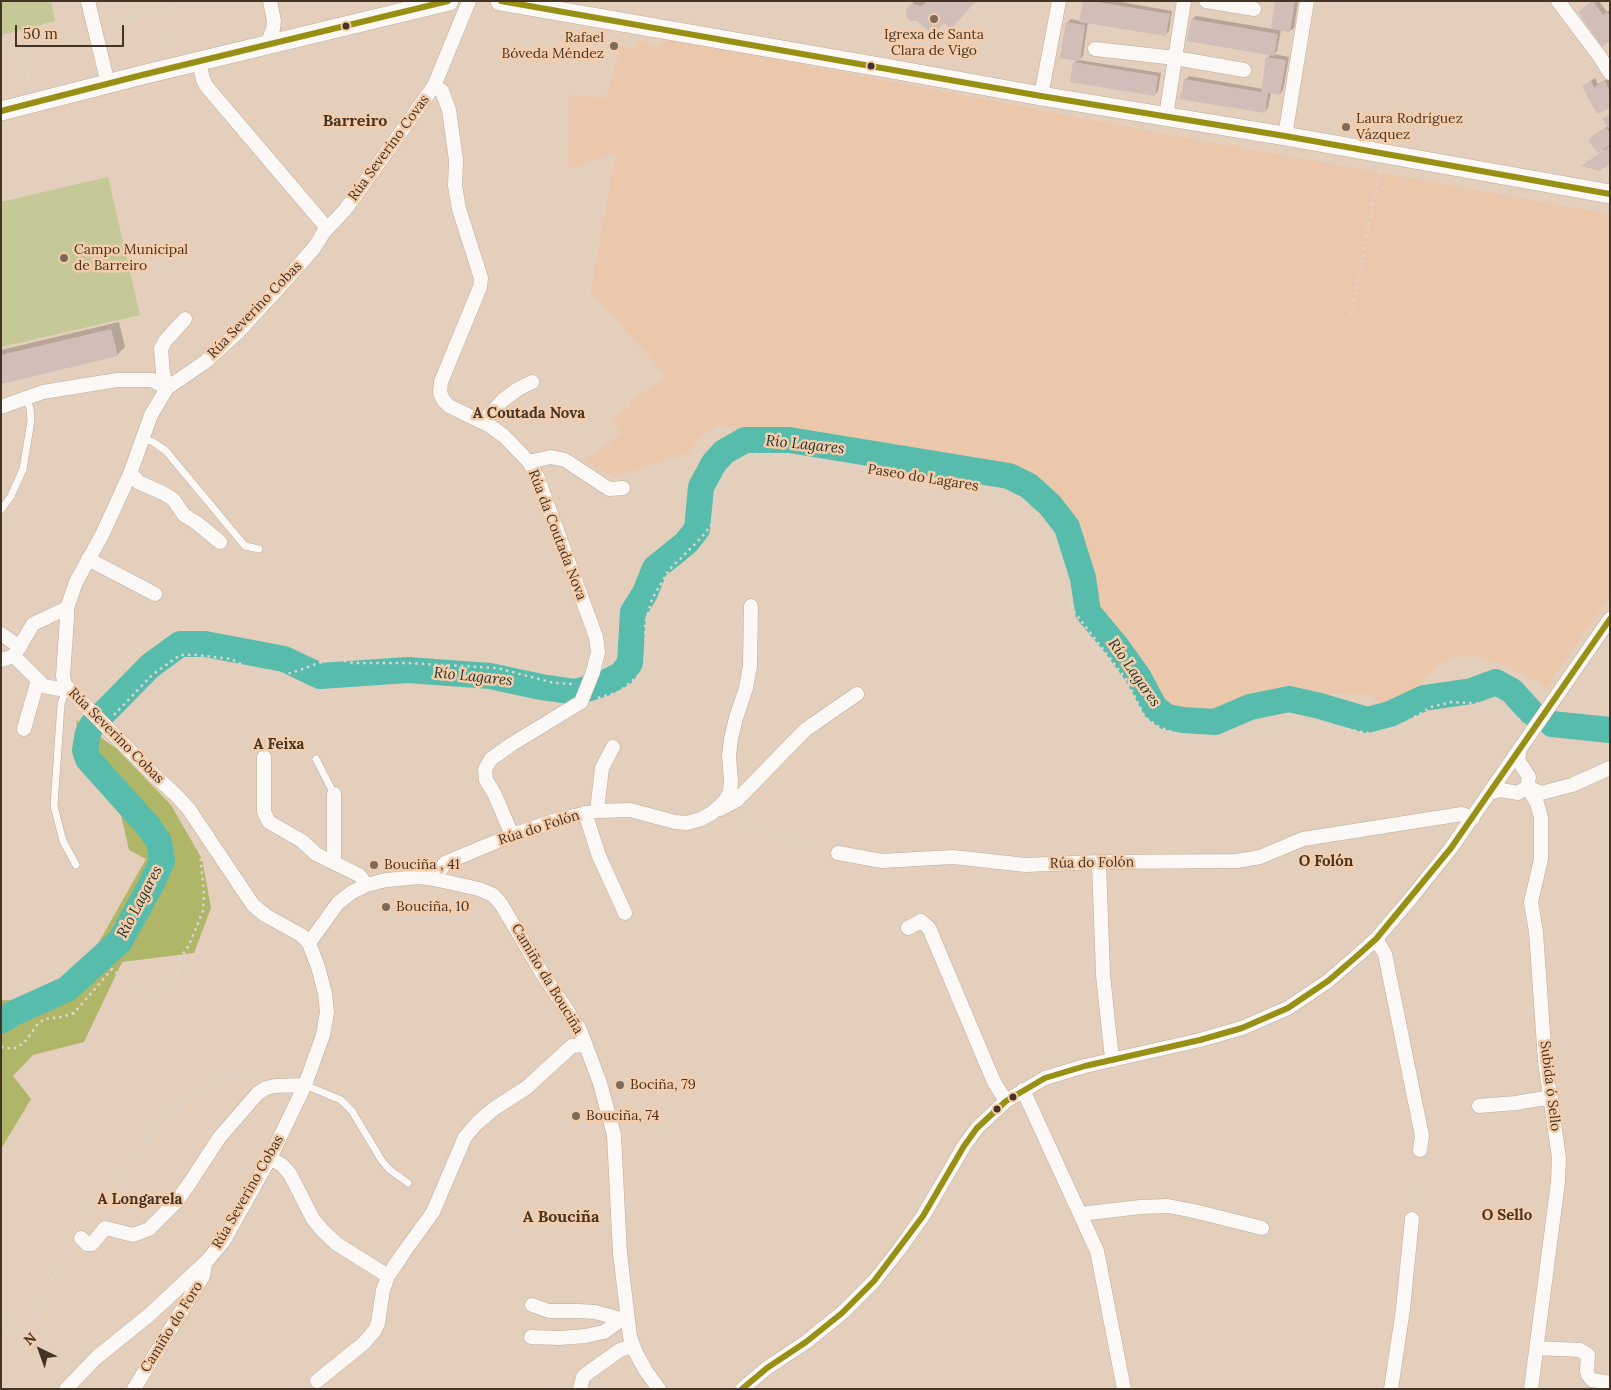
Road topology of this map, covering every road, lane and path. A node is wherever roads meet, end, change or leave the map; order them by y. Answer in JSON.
{"nodes":[{"id":1,"x":88,"y":1,"type":"edge"},
{"id":2,"x":161,"y":1,"type":"edge"},
{"id":3,"x":197,"y":1,"type":"edge"},
{"id":4,"x":270,"y":1,"type":"edge"},
{"id":5,"x":449,"y":1,"type":"edge"},
{"id":6,"x":469,"y":1,"type":"edge"},
{"id":7,"x":500,"y":1,"type":"edge"},
{"id":8,"x":1059,"y":1,"type":"edge"},
{"id":9,"x":1184,"y":1,"type":"edge"},
{"id":10,"x":1206,"y":1,"type":"edge"},
{"id":11,"x":1307,"y":1,"type":"edge"},
{"id":12,"x":1558,"y":1,"type":"edge"},
{"id":13,"x":163,"y":9,"type":"junction"},
{"id":14,"x":1254,"y":10,"type":"dead end"},
{"id":15,"x":115,"y":21,"type":"dead end"},
{"id":16,"x":75,"y":32,"type":"dead end"},
{"id":17,"x":266,"y":45,"type":"junction"},
{"id":18,"x":20,"y":46,"type":"junction"},
{"id":19,"x":1095,"y":49,"type":"dead end"},
{"id":20,"x":1,"y":51,"type":"edge"},
{"id":21,"x":174,"y":51,"type":"dead end"},
{"id":22,"x":1605,"y":54,"type":"edge"},
{"id":23,"x":1175,"y":58,"type":"junction"},
{"id":24,"x":199,"y":62,"type":"junction"},
{"id":25,"x":1244,"y":70,"type":"dead end"},
{"id":26,"x":1610,"y":73,"type":"edge"},
{"id":27,"x":108,"y":84,"type":"junction"},
{"id":28,"x":31,"y":86,"type":"dead end"},
{"id":29,"x":434,"y":86,"type":"junction"},
{"id":30,"x":1041,"y":96,"type":"junction"},
{"id":31,"x":1,"y":111,"type":"edge"},
{"id":32,"x":1166,"y":116,"type":"junction"},
{"id":33,"x":1285,"y":136,"type":"junction"},
{"id":34,"x":1382,"y":154,"type":"junction"},
{"id":35,"x":1610,"y":194,"type":"edge"},
{"id":36,"x":345,"y":210,"type":"joint"},
{"id":37,"x":327,"y":228,"type":"junction"},
{"id":38,"x":1351,"y":314,"type":"dead end"},
{"id":39,"x":185,"y":319,"type":"dead end"},
{"id":40,"x":532,"y":382,"type":"dead end"},
{"id":41,"x":167,"y":388,"type":"junction"},
{"id":42,"x":26,"y":398,"type":"junction"},
{"id":43,"x":1,"y":407,"type":"edge"},
{"id":44,"x":482,"y":422,"type":"junction"},
{"id":45,"x":142,"y":438,"type":"junction"},
{"id":46,"x":529,"y":462,"type":"junction"},
{"id":47,"x":130,"y":474,"type":"junction"},
{"id":48,"x":623,"y":488,"type":"dead end"},
{"id":49,"x":1,"y":510,"type":"edge"},
{"id":50,"x":220,"y":542,"type":"dead end"},
{"id":51,"x":259,"y":549,"type":"dead end"},
{"id":52,"x":88,"y":560,"type":"junction"},
{"id":53,"x":155,"y":594,"type":"dead end"},
{"id":54,"x":751,"y":606,"type":"dead end"},
{"id":55,"x":66,"y":608,"type":"junction"},
{"id":56,"x":1610,"y":618,"type":"edge"},
{"id":57,"x":1,"y":634,"type":"edge"},
{"id":58,"x":12,"y":654,"type":"edge"},
{"id":59,"x":38,"y":680,"type":"junction"},
{"id":60,"x":578,"y":684,"type":"dead end"},
{"id":61,"x":67,"y":687,"type":"junction"},
{"id":62,"x":858,"y":694,"type":"dead end"},
{"id":63,"x":597,"y":699,"type":"dead end"},
{"id":64,"x":114,"y":725,"type":"junction"},
{"id":65,"x":1529,"y":726,"type":"junction"},
{"id":66,"x":24,"y":729,"type":"dead end"},
{"id":67,"x":612,"y":747,"type":"dead end"},
{"id":68,"x":1520,"y":748,"type":"junction"},
{"id":69,"x":264,"y":757,"type":"dead end"},
{"id":70,"x":316,"y":759,"type":"dead end"},
{"id":71,"x":1610,"y":768,"type":"edge"},
{"id":72,"x":1522,"y":769,"type":"junction"},
{"id":73,"x":1503,"y":773,"type":"junction"},
{"id":74,"x":1527,"y":787,"type":"junction"},
{"id":75,"x":1508,"y":790,"type":"junction"},
{"id":76,"x":1489,"y":793,"type":"junction"},
{"id":77,"x":334,"y":794,"type":"joint"},
{"id":78,"x":591,"y":812,"type":"junction"},
{"id":79,"x":712,"y":813,"type":"junction"},
{"id":80,"x":1473,"y":818,"type":"junction"},
{"id":81,"x":512,"y":835,"type":"junction"},
{"id":82,"x":207,"y":836,"type":"junction"},
{"id":83,"x":838,"y":853,"type":"joint"},
{"id":84,"x":1100,"y":862,"type":"junction"},
{"id":85,"x":334,"y":863,"type":"junction"},
{"id":86,"x":76,"y":865,"type":"dead end"},
{"id":87,"x":434,"y":878,"type":"junction"},
{"id":88,"x":367,"y":885,"type":"junction"},
{"id":89,"x":624,"y":913,"type":"dead end"},
{"id":90,"x":908,"y":928,"type":"dead end"},
{"id":91,"x":1376,"y":939,"type":"junction"},
{"id":92,"x":309,"y":943,"type":"junction"},
{"id":93,"x":586,"y":1045,"type":"junction"},
{"id":94,"x":1,"y":1048,"type":"edge"},
{"id":95,"x":1113,"y":1060,"type":"junction"},
{"id":96,"x":305,"y":1085,"type":"junction"},
{"id":97,"x":266,"y":1088,"type":"junction"},
{"id":98,"x":1023,"y":1090,"type":"junction"},
{"id":99,"x":1551,"y":1097,"type":"junction"},
{"id":100,"x":1006,"y":1102,"type":"junction"},
{"id":101,"x":1479,"y":1106,"type":"dead end"},
{"id":102,"x":1420,"y":1150,"type":"joint"},
{"id":103,"x":270,"y":1158,"type":"junction"},
{"id":104,"x":408,"y":1183,"type":"dead end"},
{"id":105,"x":1080,"y":1214,"type":"junction"},
{"id":106,"x":1412,"y":1220,"type":"joint"},
{"id":107,"x":1262,"y":1228,"type":"dead end"},
{"id":108,"x":76,"y":1235,"type":"junction"},
{"id":109,"x":205,"y":1263,"type":"junction"},
{"id":110,"x":388,"y":1276,"type":"junction"},
{"id":111,"x":532,"y":1305,"type":"dead end"},
{"id":112,"x":625,"y":1320,"type":"junction"},
{"id":113,"x":1,"y":1326,"type":"edge"},
{"id":114,"x":531,"y":1337,"type":"dead end"},
{"id":115,"x":633,"y":1346,"type":"junction"},
{"id":116,"x":1536,"y":1348,"type":"junction"},
{"id":117,"x":316,"y":1380,"type":"dead end"},
{"id":118,"x":1610,"y":1383,"type":"edge"},
{"id":119,"x":66,"y":1389,"type":"edge"},
{"id":120,"x":134,"y":1389,"type":"edge"},
{"id":121,"x":580,"y":1389,"type":"edge"},
{"id":122,"x":658,"y":1389,"type":"edge"},
{"id":123,"x":742,"y":1389,"type":"edge"},
{"id":124,"x":1124,"y":1389,"type":"edge"},
{"id":125,"x":1390,"y":1389,"type":"edge"},
{"id":126,"x":1530,"y":1389,"type":"edge"}],
"edges":[{"from":1,"to":27,"type":"street"},
{"from":2,"to":13,"type":"path"},
{"from":3,"to":13,"type":"path"},
{"from":4,"to":17,"type":"street"},
{"from":5,"to":17,"type":"main road"},
{"from":6,"to":29,"type":"street","name":"Rúa Severino Covas"},
{"from":7,"to":30,"type":"main road"},
{"from":8,"to":30,"type":"street"},
{"from":9,"to":23,"type":"street"},
{"from":10,"to":14,"type":"street"},
{"from":11,"to":33,"type":"street"},
{"from":12,"to":22,"type":"street"},
{"from":13,"to":15,"type":"path"},
{"from":13,"to":21,"type":"path"},
{"from":16,"to":18,"type":"path"},
{"from":17,"to":24,"type":"main road"},
{"from":18,"to":20,"type":"path"},
{"from":18,"to":28,"type":"path"},
{"from":19,"to":23,"type":"street"},
{"from":22,"to":26,"type":"street"},
{"from":23,"to":25,"type":"street"},
{"from":23,"to":32,"type":"street"},
{"from":24,"to":27,"type":"main road"},
{"from":24,"to":37,"type":"street"},
{"from":27,"to":31,"type":"main road"},
{"from":29,"to":36,"type":"street","name":"Rúa Severino Covas"},
{"from":29,"to":44,"type":"street","name":"Rúa da Coutada Nova"},
{"from":30,"to":32,"type":"main road"},
{"from":32,"to":33,"type":"main road"},
{"from":33,"to":34,"type":"main road"},
{"from":34,"to":35,"type":"main road"},
{"from":34,"to":38,"type":"path"},
{"from":36,"to":37,"type":"street","name":"Rúa Severino Cobas"},
{"from":37,"to":41,"type":"street","name":"Rúa Severino Cobas"},
{"from":39,"to":41,"type":"street"},
{"from":40,"to":44,"type":"street"},
{"from":41,"to":42,"type":"street"},
{"from":41,"to":45,"type":"street","name":"Rúa Severino Cobas"},
{"from":42,"to":43,"type":"street"},
{"from":42,"to":49,"type":"lane"},
{"from":44,"to":46,"type":"street","name":"Rúa da Coutada Nova"},
{"from":45,"to":47,"type":"street","name":"Rúa Severino Cobas"},
{"from":45,"to":51,"type":"lane"},
{"from":46,"to":48,"type":"street"},
{"from":46,"to":81,"type":"street","name":"Rúa da Coutada Nova","bridge":true},
{"from":47,"to":50,"type":"street"},
{"from":47,"to":52,"type":"street","name":"Rúa Severino Cobas"},
{"from":52,"to":53,"type":"street"},
{"from":52,"to":55,"type":"street","name":"Rúa Severino Cobas"},
{"from":54,"to":79,"type":"street","name":"Rúa do Folón"},
{"from":55,"to":58,"type":"street"},
{"from":55,"to":61,"type":"street","name":"Rúa Severino Cobas"},
{"from":56,"to":65,"type":"street"},
{"from":57,"to":58,"type":"street"},
{"from":58,"to":59,"type":"street"},
{"from":59,"to":61,"type":"street"},
{"from":59,"to":66,"type":"street"},
{"from":60,"to":64,"type":"path"},
{"from":61,"to":64,"type":"street","name":"Rúa Severino Cobas"},
{"from":61,"to":86,"type":"lane"},
{"from":62,"to":79,"type":"street","name":"Rúa do Folón"},
{"from":63,"to":65,"type":"path","name":"Paseo do Lagares"},
{"from":64,"to":82,"type":"street","name":"Rúa Severino Cobas"},
{"from":65,"to":68,"type":"street"},
{"from":67,"to":78,"type":"street"},
{"from":68,"to":72,"type":"street"},
{"from":68,"to":73,"type":"street"},
{"from":69,"to":85,"type":"street"},
{"from":70,"to":77,"type":"lane"},
{"from":71,"to":74,"type":"street"},
{"from":72,"to":73,"type":"street"},
{"from":72,"to":74,"type":"street"},
{"from":73,"to":75,"type":"street"},
{"from":73,"to":76,"type":"street"},
{"from":74,"to":75,"type":"street"},
{"from":74,"to":99,"type":"street","name":"Subida ó Sello"},
{"from":75,"to":76,"type":"street"},
{"from":76,"to":80,"type":"street"},
{"from":77,"to":85,"type":"street"},
{"from":78,"to":79,"type":"street","name":"Rúa do Folón"},
{"from":78,"to":81,"type":"street","name":"Rúa do Folón"},
{"from":78,"to":89,"type":"street"},
{"from":79,"to":83,"type":"path"},
{"from":80,"to":84,"type":"street","name":"Rúa do Folón"},
{"from":80,"to":91,"type":"street"},
{"from":81,"to":87,"type":"street","name":"Rúa do Folón"},
{"from":82,"to":92,"type":"street","name":"Rúa Severino Cobas"},
{"from":82,"to":94,"type":"path"},
{"from":83,"to":84,"type":"street","name":"Rúa do Folón"},
{"from":84,"to":95,"type":"street"},
{"from":85,"to":88,"type":"street"},
{"from":87,"to":88,"type":"street","name":"Camiño da Bouciña"},
{"from":87,"to":93,"type":"street","name":"Camiño da Bouciña"},
{"from":88,"to":92,"type":"street","name":"Camiño da Bouciña"},
{"from":90,"to":100,"type":"street"},
{"from":91,"to":95,"type":"street"},
{"from":91,"to":102,"type":"street"},
{"from":92,"to":96,"type":"street","name":"Rúa Severino Cobas"},
{"from":93,"to":110,"type":"street"},
{"from":93,"to":112,"type":"street","name":"Camiño da Bouciña"},
{"from":95,"to":98,"type":"street"},
{"from":96,"to":97,"type":"street"},
{"from":96,"to":103,"type":"street","name":"Rúa Severino Cobas"},
{"from":96,"to":104,"type":"lane"},
{"from":97,"to":108,"type":"street"},
{"from":97,"to":108,"type":"path"},
{"from":98,"to":100,"type":"street"},
{"from":98,"to":105,"type":"street"},
{"from":99,"to":101,"type":"street"},
{"from":99,"to":116,"type":"street","name":"Subida ó Sello"},
{"from":100,"to":123,"type":"street"},
{"from":102,"to":106,"type":"path"},
{"from":103,"to":109,"type":"street","name":"Rúa Severino Cobas"},
{"from":103,"to":110,"type":"street"},
{"from":105,"to":107,"type":"street"},
{"from":105,"to":124,"type":"street"},
{"from":106,"to":125,"type":"street"},
{"from":108,"to":113,"type":"path"},
{"from":109,"to":119,"type":"street","name":"Rúa Severino Cobas"},
{"from":109,"to":120,"type":"street","name":"Camiño do Foro"},
{"from":110,"to":117,"type":"street"},
{"from":111,"to":112,"type":"street"},
{"from":112,"to":114,"type":"street"},
{"from":112,"to":115,"type":"street","name":"Camiño da Bouciña"},
{"from":115,"to":121,"type":"street"},
{"from":115,"to":122,"type":"street","name":"Camiño da Bouciña"},
{"from":116,"to":118,"type":"street"},
{"from":116,"to":126,"type":"street","name":"Subida ó Sello"}]}
